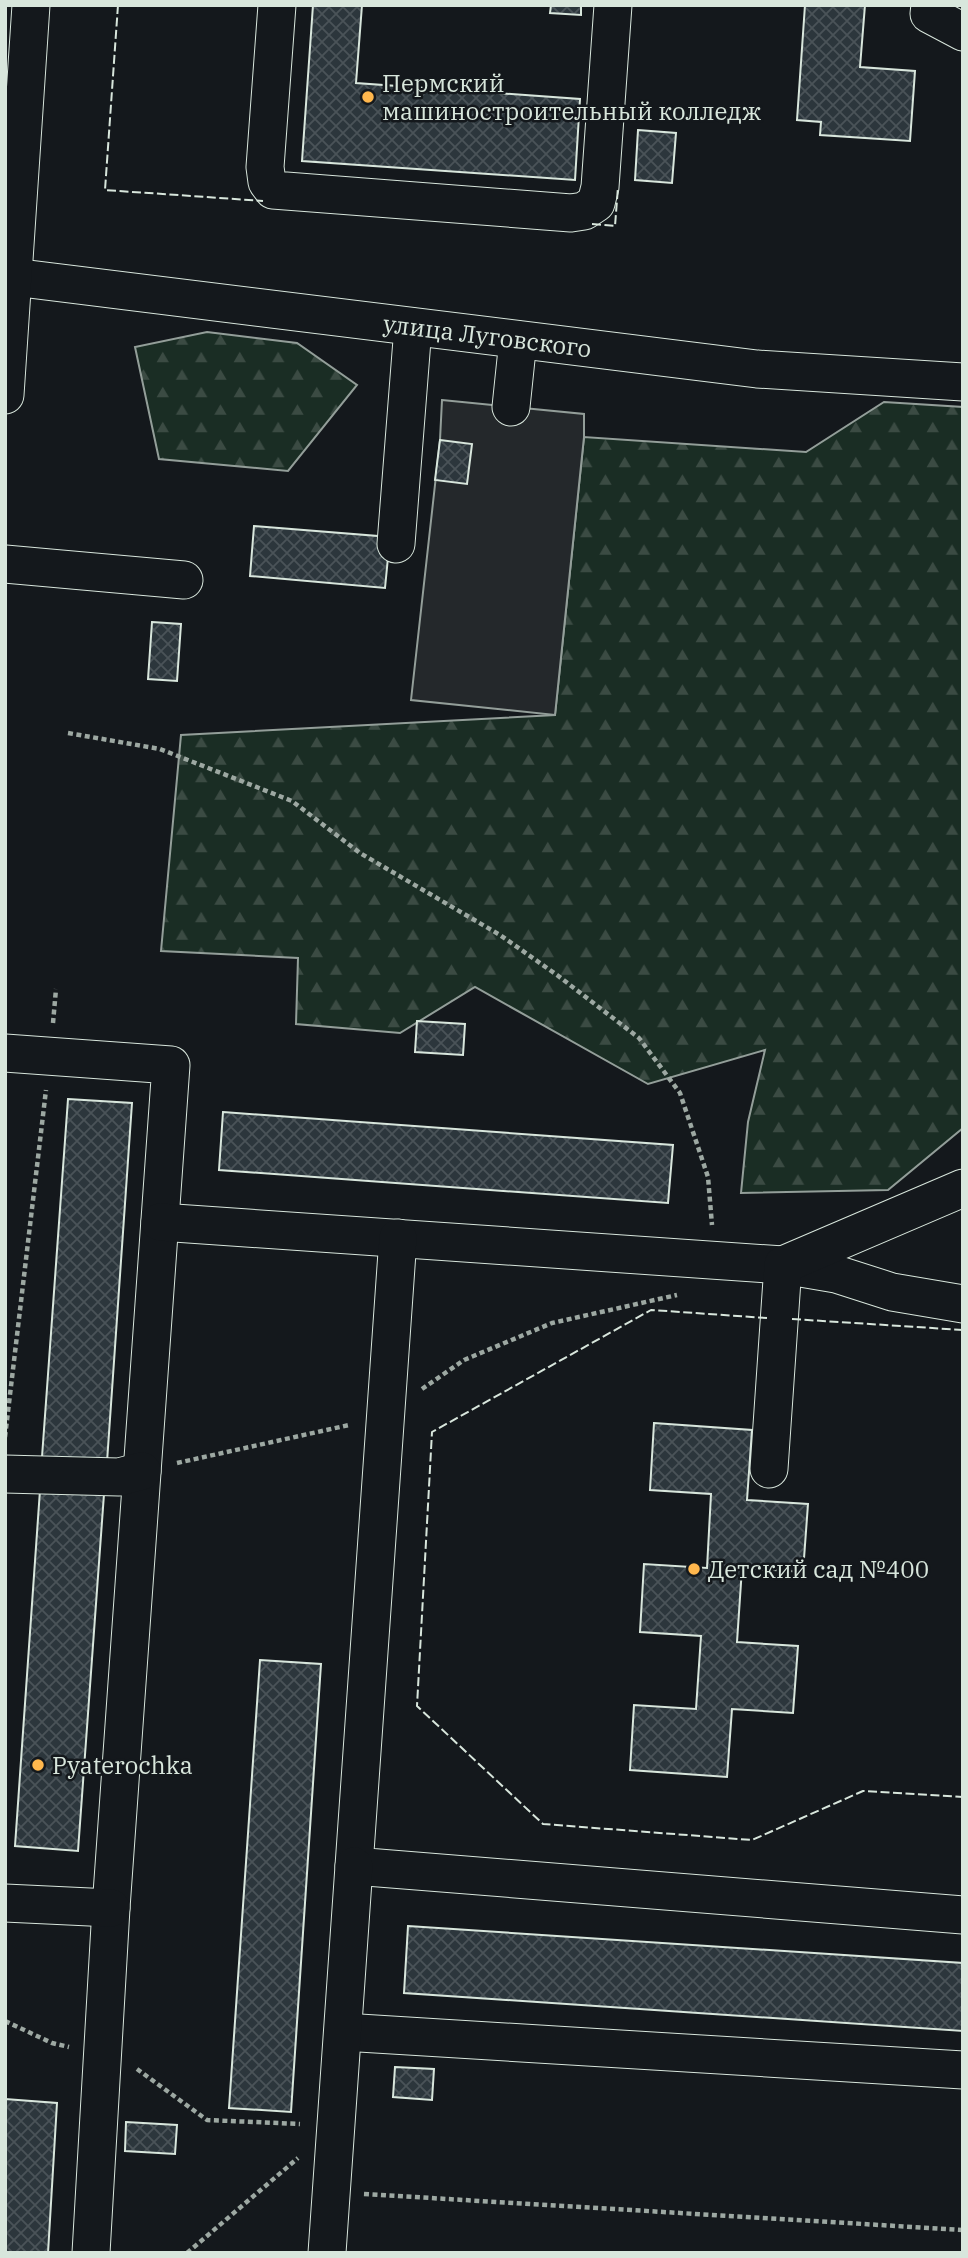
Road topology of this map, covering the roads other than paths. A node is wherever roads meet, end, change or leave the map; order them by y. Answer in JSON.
{"nodes":[{"id":1,"x":31,"y":5,"type":"edge"},
{"id":2,"x":277,"y":5,"type":"edge"},
{"id":3,"x":613,"y":5,"type":"edge"},
{"id":4,"x":930,"y":5,"type":"edge"},
{"id":5,"x":963,"y":33,"type":"edge"},
{"id":6,"x":13,"y":277,"type":"junction"},
{"id":7,"x":413,"y":327,"type":"junction"},
{"id":8,"x":518,"y":340,"type":"junction"},
{"id":9,"x":963,"y":382,"type":"edge"},
{"id":10,"x":5,"y":394,"type":"edge"},
{"id":11,"x":511,"y":407,"type":"dead end"},
{"id":12,"x":396,"y":544,"type":"dead end"},
{"id":13,"x":5,"y":564,"type":"edge"},
{"id":14,"x":184,"y":580,"type":"dead end"},
{"id":15,"x":5,"y":1053,"type":"edge"},
{"id":16,"x":963,"y":1188,"type":"edge"},
{"id":17,"x":160,"y":1222,"type":"junction"},
{"id":18,"x":398,"y":1238,"type":"junction"},
{"id":19,"x":783,"y":1265,"type":"junction"},
{"id":20,"x":963,"y":1304,"type":"edge"},
{"id":21,"x":769,"y":1469,"type":"dead end"},
{"id":22,"x":142,"y":1471,"type":"junction"},
{"id":23,"x":5,"y":1474,"type":"edge"},
{"id":24,"x":354,"y":1866,"type":"junction"},
{"id":25,"x":5,"y":1903,"type":"edge"},
{"id":26,"x":111,"y":1908,"type":"junction"},
{"id":27,"x":963,"y":1915,"type":"edge"},
{"id":28,"x":343,"y":2032,"type":"junction"},
{"id":29,"x":963,"y":2070,"type":"edge"},
{"id":30,"x":91,"y":2253,"type":"edge"},
{"id":31,"x":327,"y":2253,"type":"edge"}],
"edges":[{"from":1,"to":6,"type":"street"},
{"from":2,"to":3,"type":"street"},
{"from":4,"to":5,"type":"street"},
{"from":6,"to":7,"type":"street","name":"улица Луговского"},
{"from":6,"to":10,"type":"street"},
{"from":7,"to":8,"type":"street","name":"улица Луговского"},
{"from":7,"to":12,"type":"street"},
{"from":8,"to":9,"type":"street","name":"улица Луговского"},
{"from":8,"to":11,"type":"street"},
{"from":13,"to":14,"type":"street"},
{"from":15,"to":17,"type":"street"},
{"from":16,"to":19,"type":"street"},
{"from":17,"to":18,"type":"street"},
{"from":17,"to":22,"type":"street"},
{"from":18,"to":19,"type":"street"},
{"from":18,"to":24,"type":"street"},
{"from":19,"to":20,"type":"street"},
{"from":19,"to":21,"type":"street"},
{"from":22,"to":23,"type":"street"},
{"from":22,"to":26,"type":"street"},
{"from":24,"to":27,"type":"street"},
{"from":24,"to":28,"type":"street"},
{"from":25,"to":26,"type":"street"},
{"from":26,"to":30,"type":"street"},
{"from":28,"to":29,"type":"street"},
{"from":28,"to":31,"type":"street"}]}
